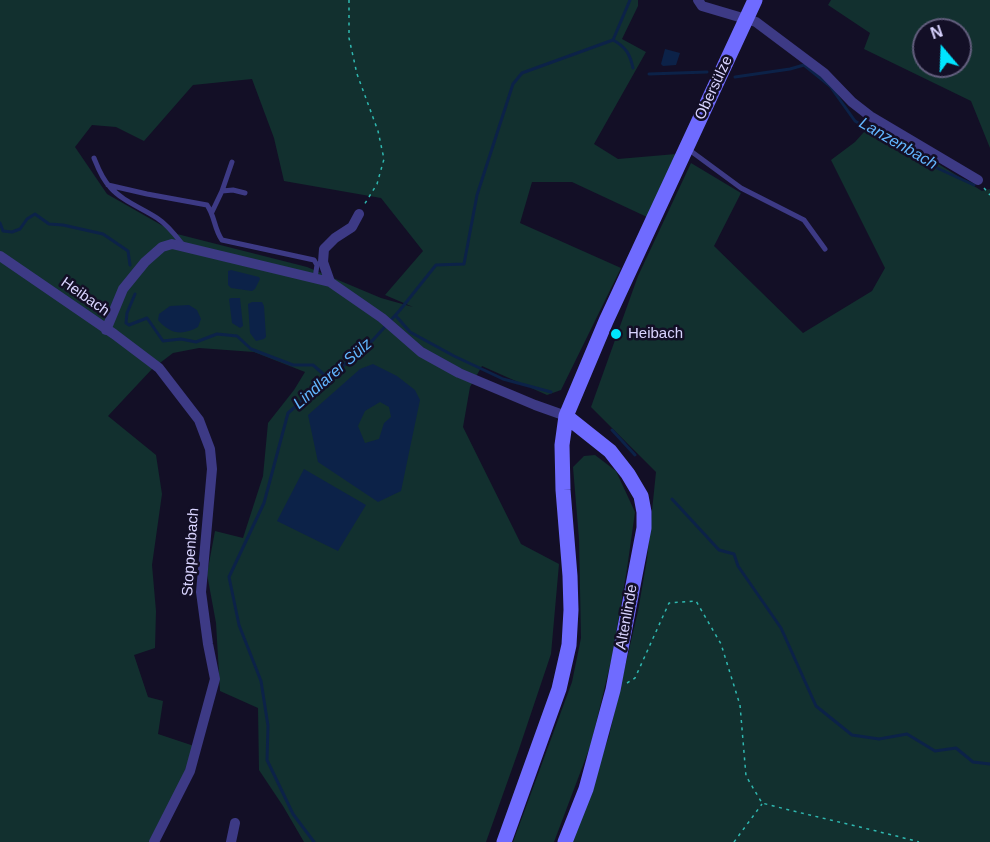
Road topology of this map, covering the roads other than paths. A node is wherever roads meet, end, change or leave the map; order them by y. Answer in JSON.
{"nodes":[{"id":1,"x":698,"y":0,"type":"edge"},
{"id":2,"x":755,"y":0,"type":"edge"},
{"id":3,"x":746,"y":19,"type":"junction"},
{"id":4,"x":684,"y":153,"type":"junction"},
{"id":5,"x":94,"y":158,"type":"dead end"},
{"id":6,"x":232,"y":162,"type":"dead end"},
{"id":7,"x":978,"y":180,"type":"dead end"},
{"id":8,"x":108,"y":184,"type":"junction"},
{"id":9,"x":222,"y":191,"type":"junction"},
{"id":10,"x":245,"y":193,"type":"dead end"},
{"id":11,"x":212,"y":212,"type":"junction"},
{"id":12,"x":359,"y":214,"type":"road end"},
{"id":13,"x":184,"y":247,"type":"junction"},
{"id":14,"x":825,"y":249,"type":"dead end"},
{"id":15,"x":0,"y":256,"type":"edge"},
{"id":16,"x":315,"y":280,"type":"junction"},
{"id":17,"x":330,"y":282,"type":"junction"},
{"id":18,"x":106,"y":330,"type":"junction"},
{"id":19,"x":566,"y":416,"type":"junction"},
{"id":20,"x":235,"y":823,"type":"dead end"},
{"id":21,"x":154,"y":842,"type":"edge"},
{"id":22,"x":231,"y":842,"type":"edge"},
{"id":23,"x":504,"y":842,"type":"edge"},
{"id":24,"x":565,"y":842,"type":"edge"}],
"edges":[{"from":1,"to":3,"type":"street"},
{"from":2,"to":3,"type":"main road","name":"Obersülze"},
{"from":3,"to":4,"type":"main road","name":"Obersülze"},
{"from":3,"to":7,"type":"street"},
{"from":4,"to":14,"type":"lane"},
{"from":4,"to":19,"type":"main road","name":"Obersülze"},
{"from":5,"to":8,"type":"lane"},
{"from":6,"to":9,"type":"lane"},
{"from":8,"to":11,"type":"lane"},
{"from":8,"to":13,"type":"lane"},
{"from":9,"to":10,"type":"lane"},
{"from":9,"to":11,"type":"lane"},
{"from":11,"to":16,"type":"lane"},
{"from":12,"to":17,"type":"street"},
{"from":13,"to":16,"type":"street","name":"Heibach"},
{"from":13,"to":18,"type":"street","name":"Heibach"},
{"from":15,"to":18,"type":"street","name":"Heibach"},
{"from":16,"to":17,"type":"street","name":"Heibach"},
{"from":17,"to":19,"type":"street","name":"Heibach"},
{"from":18,"to":21,"type":"street","name":"Stoppenbach"},
{"from":19,"to":23,"type":"main road","name":"Obersülze"},
{"from":19,"to":24,"type":"main road","name":"Altenlinde"},
{"from":20,"to":22,"type":"street"}]}
